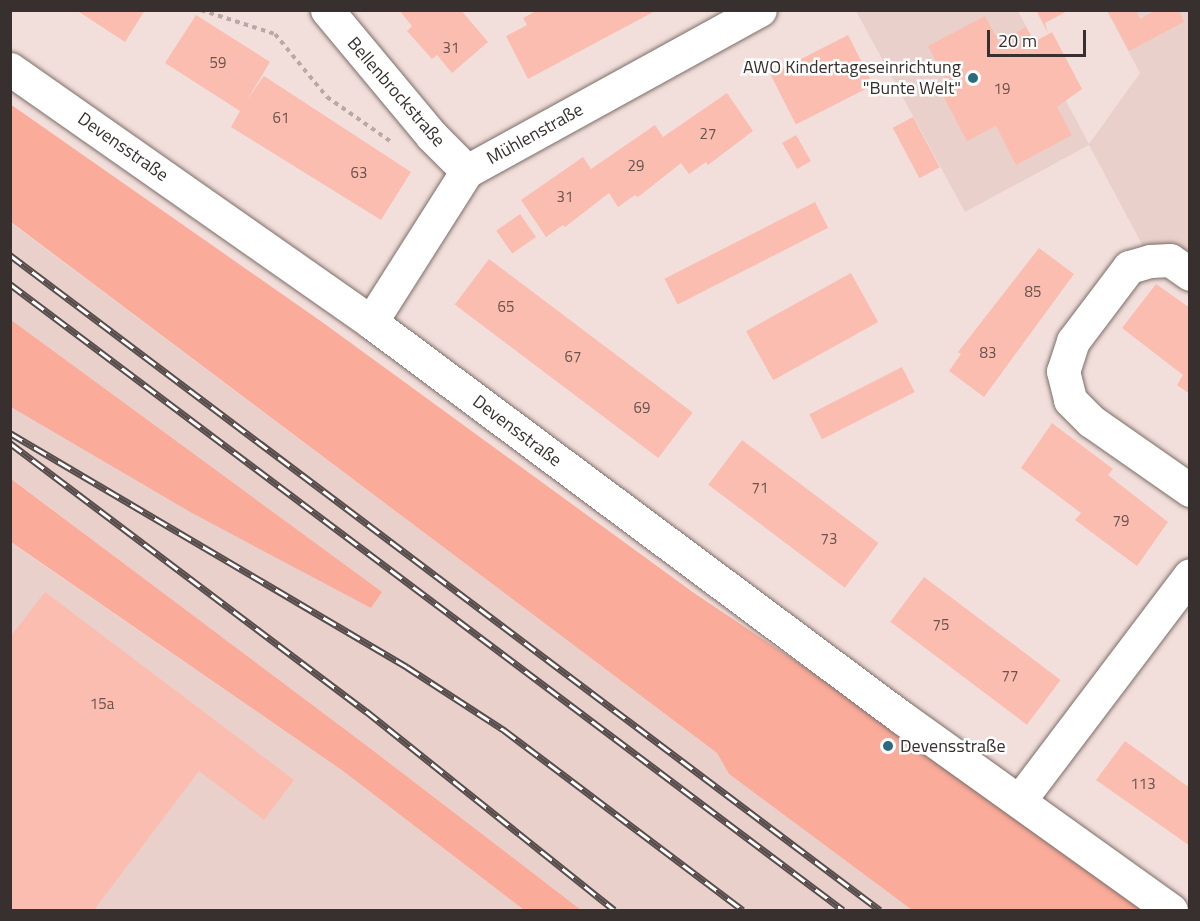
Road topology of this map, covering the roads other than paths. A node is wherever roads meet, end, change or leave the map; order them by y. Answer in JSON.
{"nodes":[{"id":1,"x":327,"y":10,"type":"edge"},
{"id":2,"x":760,"y":10,"type":"edge"},
{"id":3,"x":10,"y":69,"type":"edge"},
{"id":4,"x":467,"y":171,"type":"junction"},
{"id":5,"x":1190,"y":274,"type":"edge"},
{"id":6,"x":371,"y":322,"type":"junction"},
{"id":7,"x":1190,"y":490,"type":"edge"},
{"id":8,"x":1190,"y":575,"type":"edge"},
{"id":9,"x":1018,"y":801,"type":"junction"},
{"id":10,"x":1171,"y":910,"type":"edge"}],
"edges":[{"from":1,"to":4,"type":"street","name":"Bellenbrockstraße"},
{"from":2,"to":4,"type":"street","name":"Mühlenstraße"},
{"from":3,"to":6,"type":"street","name":"Devensstraße"},
{"from":4,"to":6,"type":"street","name":"Mühlenstraße"},
{"from":5,"to":7,"type":"street"},
{"from":6,"to":9,"type":"street","name":"Devensstraße"},
{"from":8,"to":9,"type":"street"},
{"from":9,"to":10,"type":"street","name":"Devensstraße"}]}
